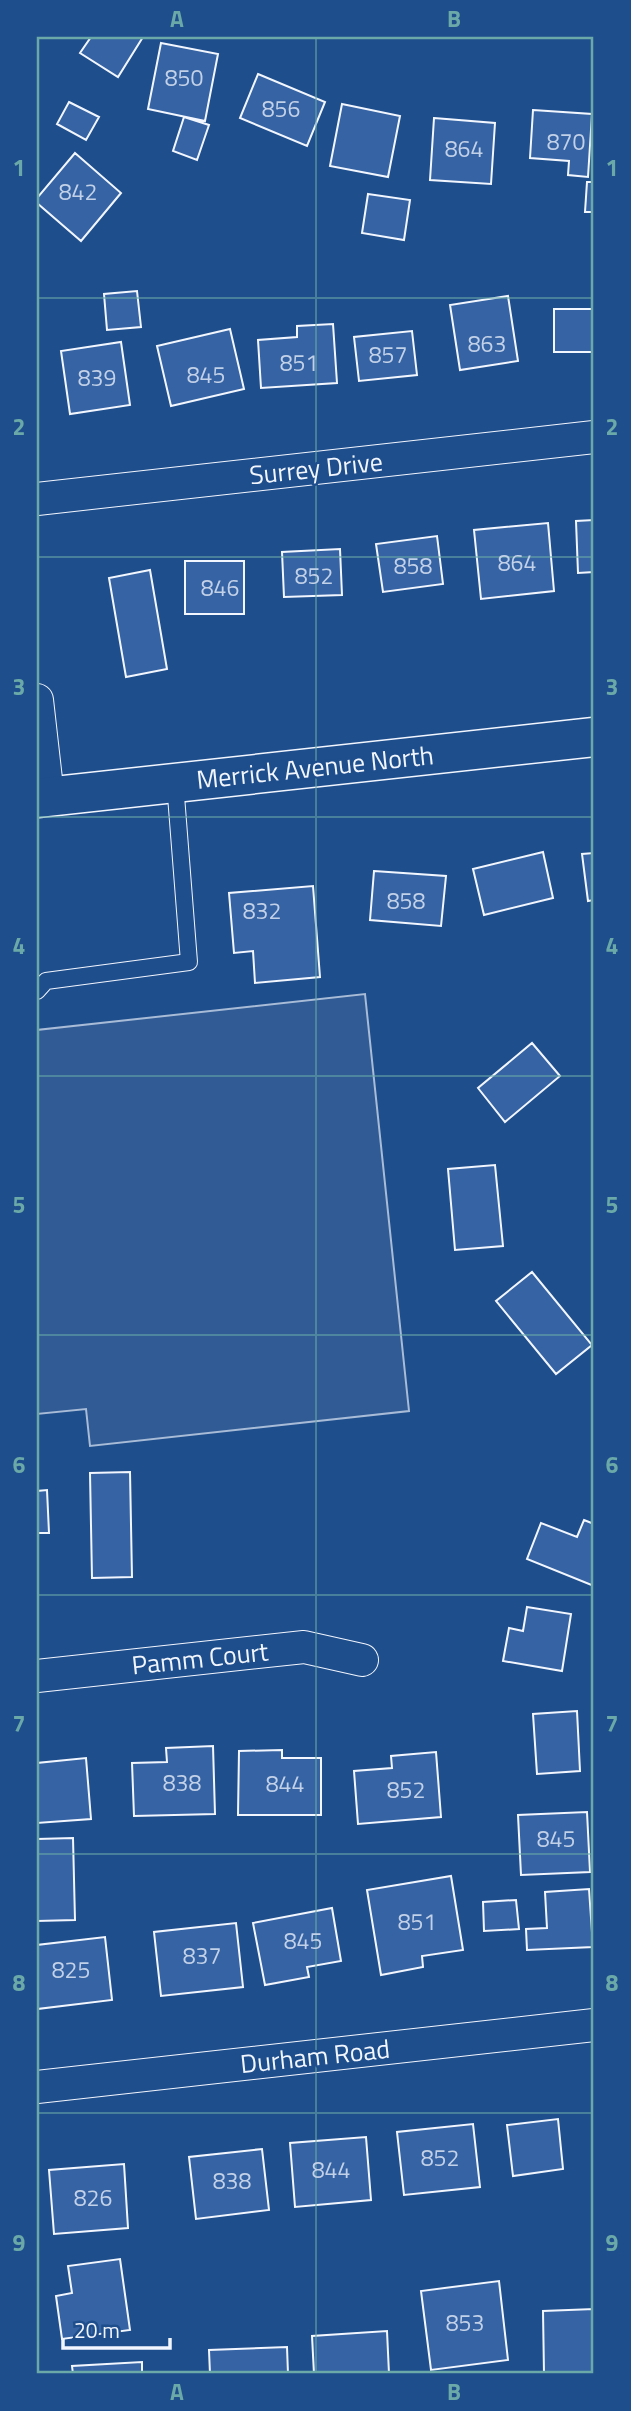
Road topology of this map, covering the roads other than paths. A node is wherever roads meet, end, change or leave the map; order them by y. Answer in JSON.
{"nodes":[{"id":1,"x":594,"y":437,"type":"edge"},
{"id":2,"x":37,"y":499,"type":"edge"},
{"id":3,"x":37,"y":700,"type":"edge"},
{"id":4,"x":594,"y":737,"type":"edge"},
{"id":5,"x":175,"y":783,"type":"junction"},
{"id":6,"x":42,"y":797,"type":"edge"},
{"id":7,"x":37,"y":991,"type":"edge"},
{"id":8,"x":362,"y":1660,"type":"dead end"},
{"id":9,"x":37,"y":1676,"type":"edge"},
{"id":10,"x":594,"y":2025,"type":"edge"},
{"id":11,"x":37,"y":2087,"type":"edge"}],
"edges":[{"from":1,"to":2,"type":"street","name":"Surrey Drive"},
{"from":3,"to":6,"type":"street"},
{"from":4,"to":5,"type":"main road","name":"Merrick Avenue North"},
{"from":5,"to":6,"type":"main road","name":"Merrick Avenue North"},
{"from":5,"to":7,"type":"lane"},
{"from":8,"to":9,"type":"street","name":"Pamm Court"},
{"from":10,"to":11,"type":"street","name":"Durham Road"}]}
